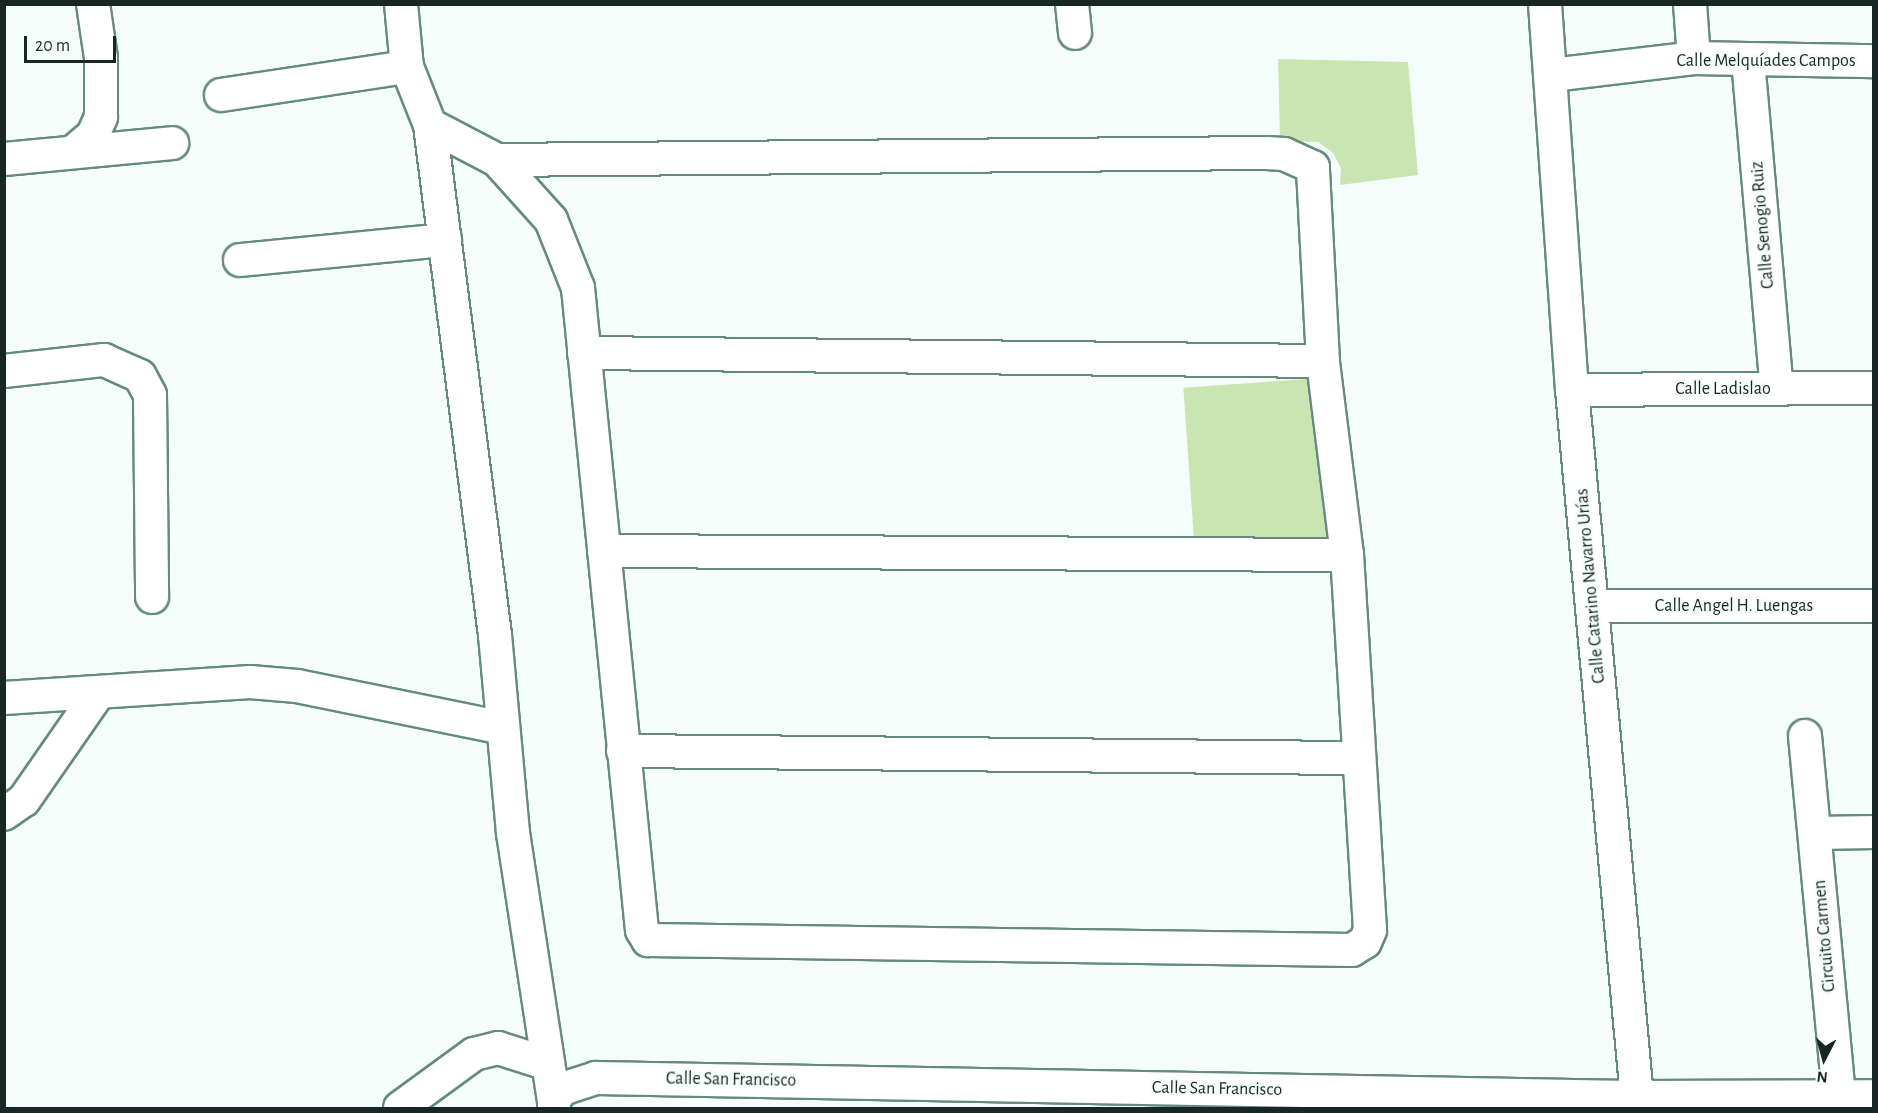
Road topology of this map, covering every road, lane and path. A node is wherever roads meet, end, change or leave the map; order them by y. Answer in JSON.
{"nodes":[{"id":1,"x":93,"y":4,"type":"edge"},
{"id":2,"x":401,"y":4,"type":"edge"},
{"id":3,"x":1545,"y":4,"type":"edge"},
{"id":4,"x":1690,"y":4,"type":"edge"},
{"id":5,"x":1694,"y":58,"type":"junction"},
{"id":6,"x":1748,"y":60,"type":"junction"},
{"id":7,"x":1874,"y":62,"type":"edge"},
{"id":8,"x":407,"y":67,"type":"junction"},
{"id":9,"x":1552,"y":75,"type":"junction"},
{"id":10,"x":221,"y":95,"type":"dead end"},
{"id":11,"x":430,"y":125,"type":"junction"},
{"id":12,"x":172,"y":143,"type":"dead end"},
{"id":13,"x":73,"y":152,"type":"junction"},
{"id":14,"x":4,"y":159,"type":"edge"},
{"id":15,"x":497,"y":160,"type":"junction"},
{"id":16,"x":445,"y":240,"type":"junction"},
{"id":17,"x":240,"y":261,"type":"dead end"},
{"id":18,"x":584,"y":353,"type":"junction"},
{"id":19,"x":1323,"y":361,"type":"junction"},
{"id":20,"x":4,"y":371,"type":"edge"},
{"id":21,"x":1874,"y":388,"type":"edge"},
{"id":22,"x":1777,"y":389,"type":"junction"},
{"id":23,"x":1572,"y":390,"type":"junction"},
{"id":24,"x":604,"y":550,"type":"junction"},
{"id":25,"x":1347,"y":555,"type":"junction"},
{"id":26,"x":152,"y":597,"type":"dead end"},
{"id":27,"x":1594,"y":606,"type":"junction"},
{"id":28,"x":1874,"y":606,"type":"edge"},
{"id":29,"x":99,"y":692,"type":"junction"},
{"id":30,"x":4,"y":698,"type":"edge"},
{"id":31,"x":503,"y":728,"type":"junction"},
{"id":32,"x":1805,"y":736,"type":"dead end"},
{"id":33,"x":623,"y":751,"type":"junction"},
{"id":34,"x":1356,"y":758,"type":"junction"},
{"id":35,"x":4,"y":814,"type":"edge"},
{"id":36,"x":1874,"y":832,"type":"edge"},
{"id":37,"x":1816,"y":833,"type":"junction"},
{"id":38,"x":555,"y":1090,"type":"edge"},
{"id":39,"x":1637,"y":1096,"type":"junction"},
{"id":40,"x":1839,"y":1096,"type":"junction"},
{"id":41,"x":1874,"y":1096,"type":"edge"},
{"id":42,"x":400,"y":1108,"type":"edge"}],
"edges":[{"from":1,"to":13,"type":"street"},
{"from":2,"to":8,"type":"street"},
{"from":3,"to":9,"type":"street","name":"Calle Catarino Navarro Urías"},
{"from":4,"to":5,"type":"street"},
{"from":5,"to":6,"type":"street","name":"Calle Melquíades Campos"},
{"from":5,"to":9,"type":"street","name":"Calle Melquíades Campos"},
{"from":6,"to":7,"type":"street","name":"Calle Melquíades Campos"},
{"from":6,"to":22,"type":"street","name":"Calle Senogio Ruiz"},
{"from":8,"to":10,"type":"street"},
{"from":8,"to":11,"type":"street"},
{"from":9,"to":23,"type":"street","name":"Calle Catarino Navarro Urías"},
{"from":11,"to":15,"type":"street"},
{"from":11,"to":16,"type":"street"},
{"from":12,"to":13,"type":"street"},
{"from":13,"to":14,"type":"street"},
{"from":15,"to":18,"type":"street"},
{"from":15,"to":19,"type":"street"},
{"from":16,"to":17,"type":"street"},
{"from":16,"to":31,"type":"street"},
{"from":18,"to":19,"type":"street"},
{"from":18,"to":24,"type":"street"},
{"from":19,"to":25,"type":"street"},
{"from":20,"to":26,"type":"street"},
{"from":21,"to":22,"type":"street","name":"Calle Ladislao"},
{"from":22,"to":23,"type":"street","name":"Calle Ladislao"},
{"from":23,"to":27,"type":"street","name":"Calle Catarino Navarro Urías"},
{"from":24,"to":25,"type":"street"},
{"from":24,"to":33,"type":"street"},
{"from":25,"to":34,"type":"street"},
{"from":27,"to":28,"type":"street","name":"Calle Angel H. Luengas"},
{"from":27,"to":39,"type":"street","name":"Calle Catarino Navarro Urías"},
{"from":29,"to":30,"type":"street"},
{"from":29,"to":31,"type":"street"},
{"from":29,"to":35,"type":"street"},
{"from":31,"to":38,"type":"street"},
{"from":32,"to":37,"type":"street","name":"Circuito Carmen"},
{"from":33,"to":34,"type":"street"},
{"from":33,"to":34,"type":"street"},
{"from":36,"to":37,"type":"street"},
{"from":37,"to":40,"type":"street","name":"Circuito Carmen"},
{"from":38,"to":39,"type":"street","name":"Calle San Francisco"},
{"from":38,"to":42,"type":"street"},
{"from":39,"to":40,"type":"street","name":"Calle San Francisco"},
{"from":40,"to":41,"type":"street","name":"Calle San Francisco"}]}
